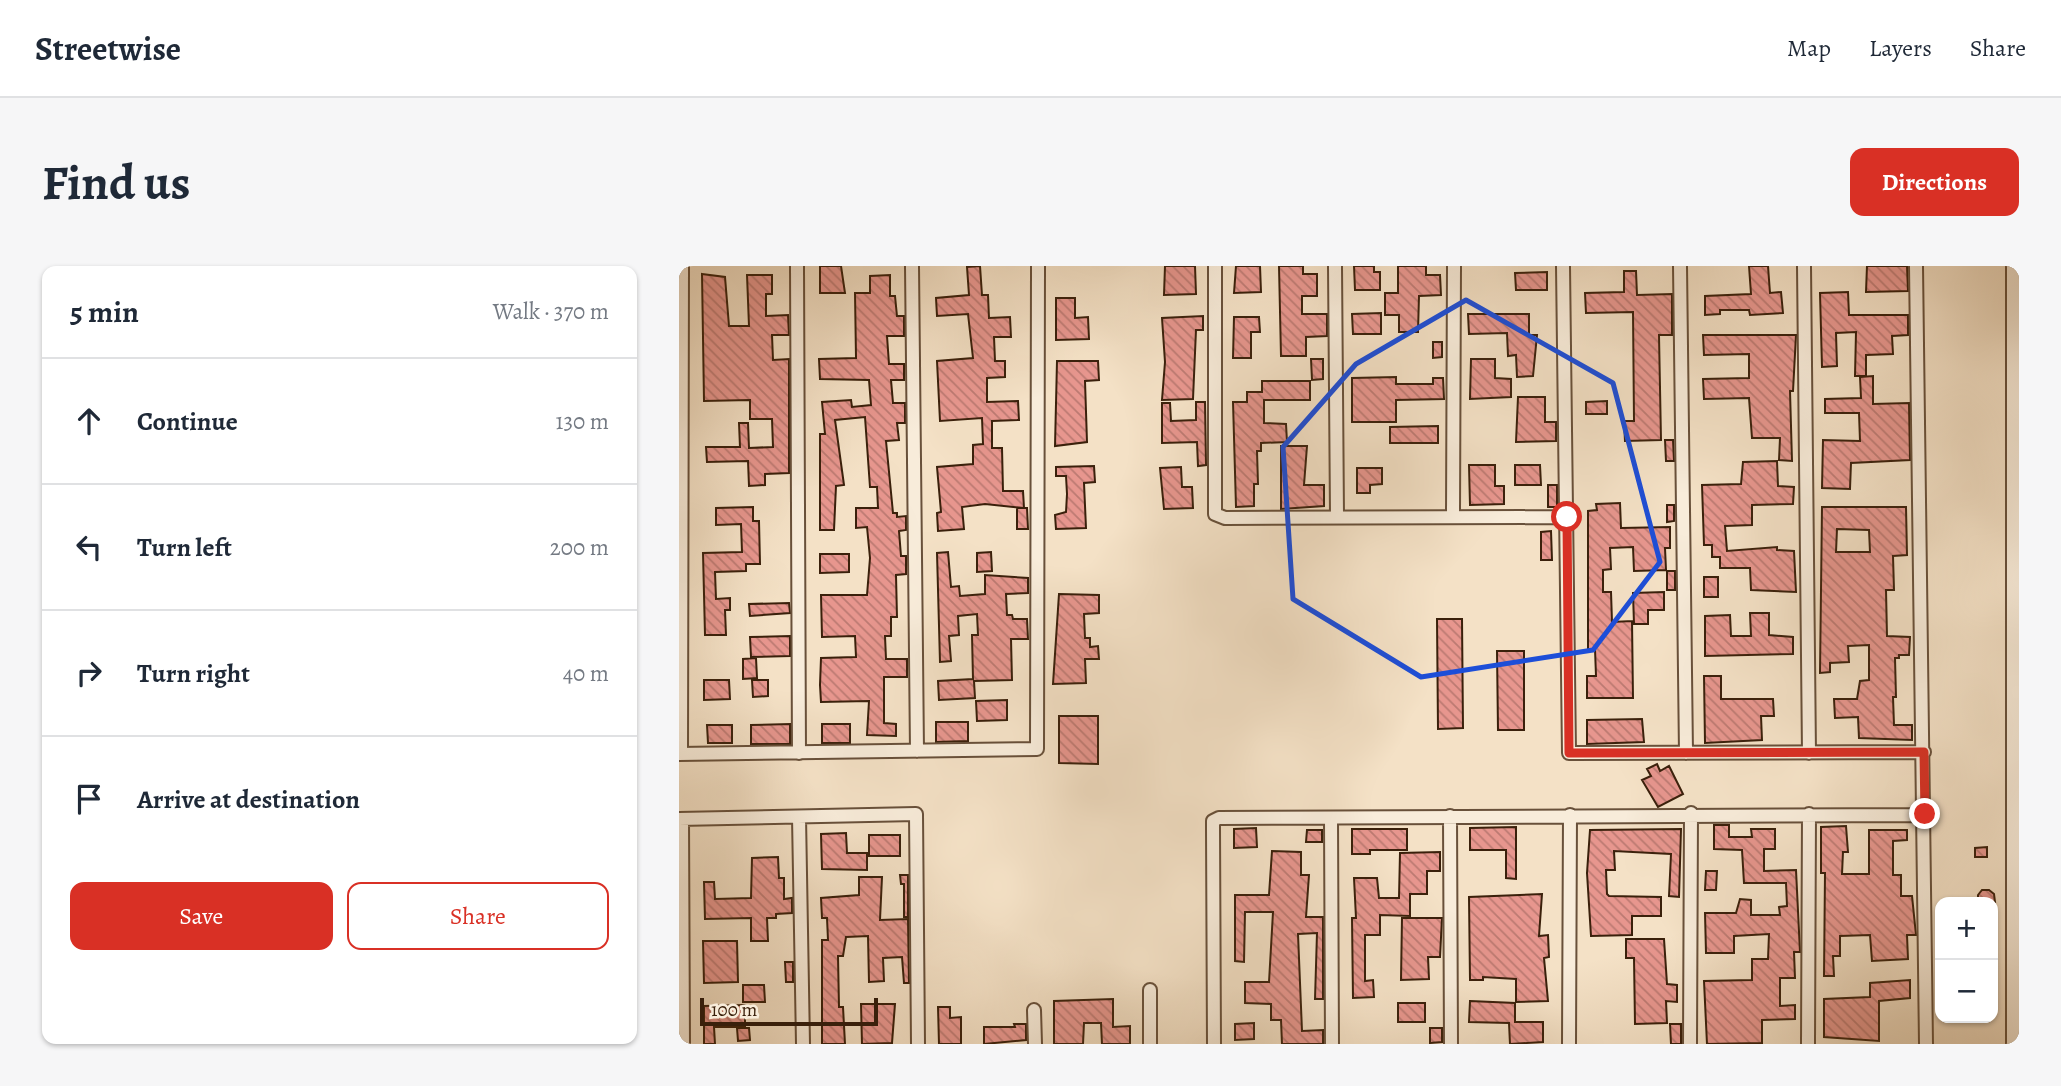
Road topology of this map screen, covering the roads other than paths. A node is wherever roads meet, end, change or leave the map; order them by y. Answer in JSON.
{"nodes":[{"id":1,"x":682,"y":266,"type":"edge"},
{"id":2,"x":797,"y":266,"type":"edge"},
{"id":3,"x":912,"y":266,"type":"edge"},
{"id":4,"x":1038,"y":266,"type":"edge"},
{"id":5,"x":1215,"y":266,"type":"edge"},
{"id":6,"x":1335,"y":266,"type":"edge"},
{"id":7,"x":1454,"y":266,"type":"edge"},
{"id":8,"x":1563,"y":266,"type":"edge"},
{"id":9,"x":1680,"y":266,"type":"edge"},
{"id":10,"x":1804,"y":266,"type":"edge"},
{"id":11,"x":1916,"y":266,"type":"edge"},
{"id":12,"x":2013,"y":266,"type":"edge"},
{"id":13,"x":1338,"y":515,"type":"junction"},
{"id":14,"x":1453,"y":516,"type":"junction"},
{"id":15,"x":1567,"y":517,"type":"junction"},
{"id":16,"x":916,"y":751,"type":"junction"},
{"id":17,"x":799,"y":752,"type":"junction"},
{"id":18,"x":1924,"y":752,"type":"junction"},
{"id":19,"x":1686,"y":753,"type":"junction"},
{"id":20,"x":1809,"y":753,"type":"junction"},
{"id":21,"x":680,"y":754,"type":"edge"},
{"id":22,"x":2016,"y":755,"type":"edge"},
{"id":23,"x":2016,"y":809,"type":"edge"},
{"id":24,"x":1691,"y":813,"type":"junction"},
{"id":25,"x":1809,"y":814,"type":"junction"},
{"id":26,"x":1925,"y":814,"type":"junction"},
{"id":27,"x":1570,"y":815,"type":"junction"},
{"id":28,"x":1450,"y":816,"type":"junction"},
{"id":29,"x":799,"y":817,"type":"junction"},
{"id":30,"x":680,"y":819,"type":"edge"},
{"id":31,"x":1331,"y":819,"type":"junction"},
{"id":32,"x":1150,"y":990,"type":"dead end"},
{"id":33,"x":1034,"y":1010,"type":"dead end"},
{"id":34,"x":683,"y":1044,"type":"edge"},
{"id":35,"x":803,"y":1044,"type":"edge"},
{"id":36,"x":918,"y":1044,"type":"edge"},
{"id":37,"x":1035,"y":1044,"type":"edge"},
{"id":38,"x":1150,"y":1044,"type":"edge"},
{"id":39,"x":1214,"y":1044,"type":"edge"},
{"id":40,"x":1332,"y":1044,"type":"edge"},
{"id":41,"x":1451,"y":1044,"type":"edge"},
{"id":42,"x":1569,"y":1044,"type":"edge"},
{"id":43,"x":1690,"y":1044,"type":"edge"},
{"id":44,"x":1808,"y":1044,"type":"edge"},
{"id":45,"x":1926,"y":1044,"type":"edge"},
{"id":46,"x":2013,"y":1044,"type":"edge"}],
"edges":[{"from":1,"to":21,"type":"street"},
{"from":2,"to":17,"type":"street"},
{"from":3,"to":16,"type":"street"},
{"from":4,"to":16,"type":"street"},
{"from":5,"to":13,"type":"street"},
{"from":6,"to":13,"type":"street"},
{"from":7,"to":14,"type":"street"},
{"from":8,"to":15,"type":"street"},
{"from":9,"to":19,"type":"street"},
{"from":10,"to":20,"type":"street"},
{"from":11,"to":18,"type":"street"},
{"from":12,"to":22,"type":"street"},
{"from":13,"to":14,"type":"street"},
{"from":14,"to":15,"type":"street"},
{"from":15,"to":19,"type":"street"},
{"from":16,"to":17,"type":"street"},
{"from":17,"to":21,"type":"street"},
{"from":18,"to":20,"type":"street"},
{"from":18,"to":26,"type":"street"},
{"from":19,"to":20,"type":"street"},
{"from":22,"to":23,"type":"street"},
{"from":23,"to":46,"type":"street"},
{"from":24,"to":25,"type":"street"},
{"from":24,"to":27,"type":"street"},
{"from":24,"to":43,"type":"street"},
{"from":25,"to":26,"type":"street"},
{"from":25,"to":44,"type":"street"},
{"from":26,"to":45,"type":"street"},
{"from":27,"to":28,"type":"street"},
{"from":27,"to":42,"type":"street"},
{"from":28,"to":31,"type":"street"},
{"from":28,"to":41,"type":"street"},
{"from":29,"to":30,"type":"street"},
{"from":29,"to":35,"type":"street"},
{"from":29,"to":36,"type":"street"},
{"from":30,"to":34,"type":"street"},
{"from":31,"to":39,"type":"street"},
{"from":31,"to":40,"type":"street"},
{"from":32,"to":38,"type":"street"},
{"from":33,"to":37,"type":"street"}]}
